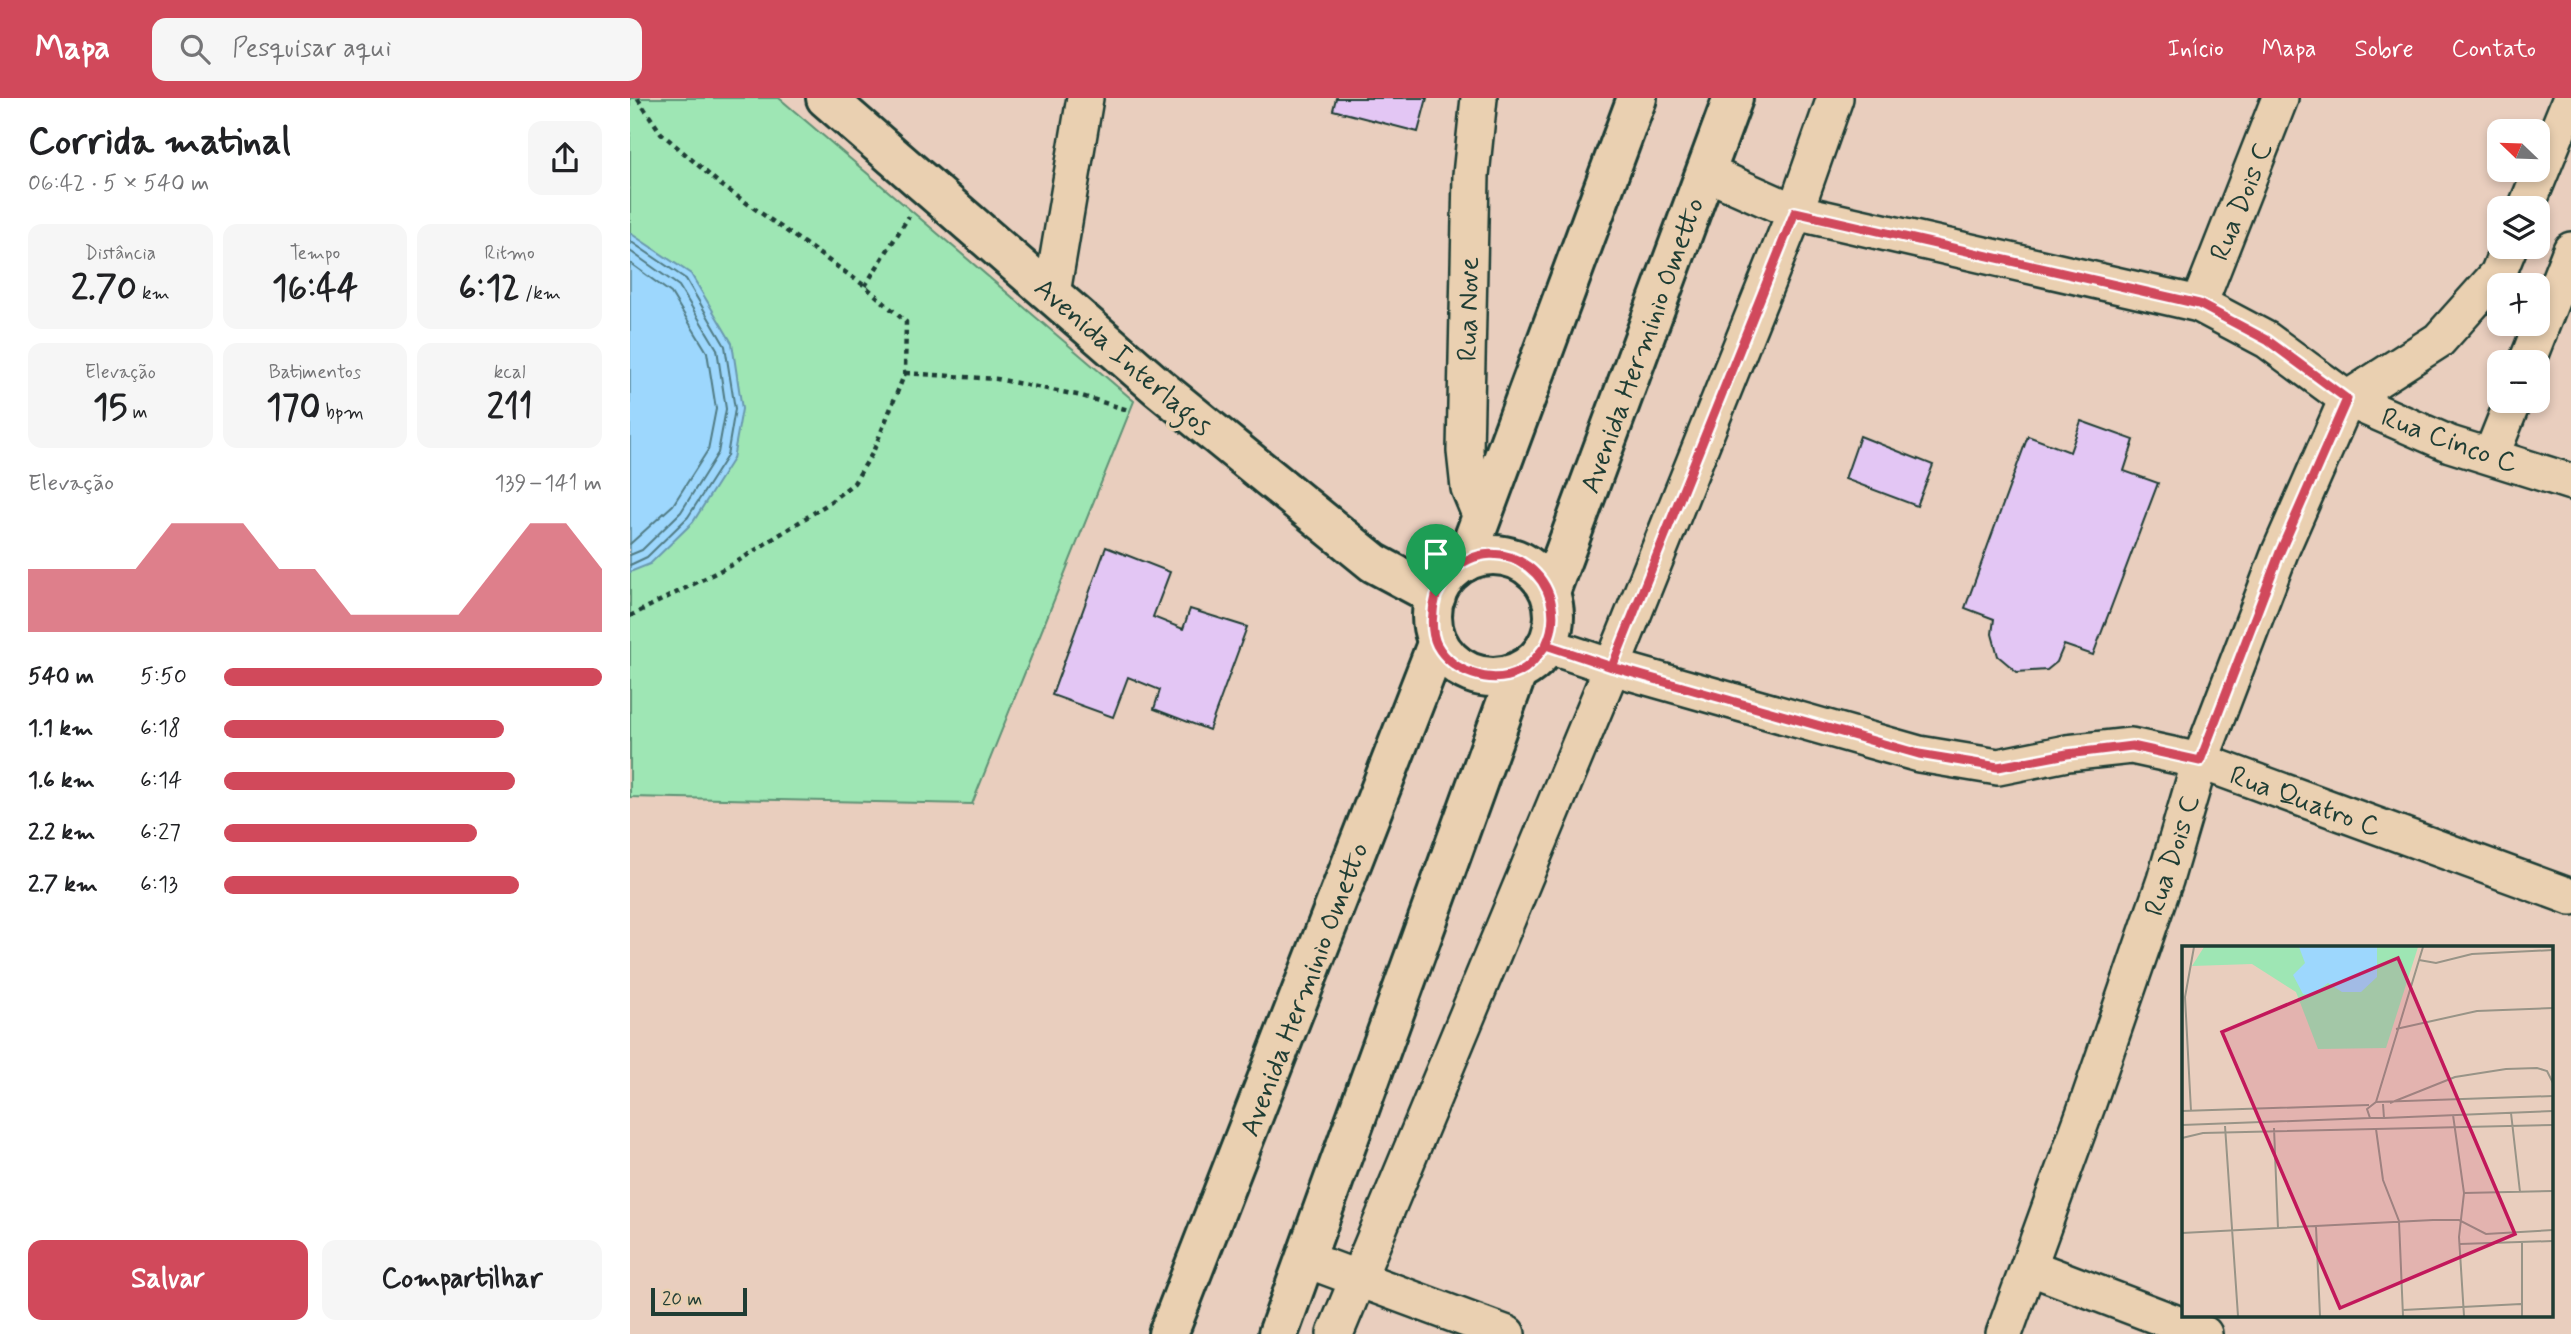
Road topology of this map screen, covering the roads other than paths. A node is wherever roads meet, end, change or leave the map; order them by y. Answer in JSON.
{"nodes":[{"id":1,"x":826,"y":98,"type":"edge"},
{"id":2,"x":1085,"y":98,"type":"edge"},
{"id":3,"x":1479,"y":98,"type":"edge"},
{"id":4,"x":1637,"y":98,"type":"edge"},
{"id":5,"x":1733,"y":98,"type":"edge"},
{"id":6,"x":1835,"y":98,"type":"edge"},
{"id":7,"x":2280,"y":98,"type":"edge"},
{"id":8,"x":2571,"y":98,"type":"edge"},
{"id":9,"x":1705,"y":172,"type":"junction"},
{"id":10,"x":2531,"y":196,"type":"edge"},
{"id":11,"x":1795,"y":212,"type":"junction"},
{"id":12,"x":2571,"y":250,"type":"edge"},
{"id":13,"x":2505,"y":259,"type":"edge"},
{"id":14,"x":1052,"y":293,"type":"junction"},
{"id":15,"x":2199,"y":304,"type":"junction"},
{"id":16,"x":2533,"y":350,"type":"edge"},
{"id":17,"x":2347,"y":399,"type":"junction"},
{"id":18,"x":2507,"y":413,"type":"edge"},
{"id":19,"x":2491,"y":456,"type":"junction"},
{"id":20,"x":2571,"y":482,"type":"edge"},
{"id":21,"x":1481,"y":517,"type":"junction"},
{"id":22,"x":1465,"y":562,"type":"junction"},
{"id":23,"x":1550,"y":592,"type":"junction"},
{"id":24,"x":1436,"y":596,"type":"junction"},
{"id":25,"x":1437,"y":644,"type":"junction"},
{"id":26,"x":1546,"y":645,"type":"junction"},
{"id":27,"x":1612,"y":667,"type":"junction"},
{"id":28,"x":1517,"y":673,"type":"junction"},
{"id":29,"x":2200,"y":761,"type":"junction"},
{"id":30,"x":2571,"y":897,"type":"edge"},
{"id":31,"x":1306,"y":1259,"type":"junction"},
{"id":32,"x":2029,"y":1266,"type":"junction"},
{"id":33,"x":1360,"y":1278,"type":"junction"},
{"id":34,"x":1168,"y":1334,"type":"edge"},
{"id":35,"x":1278,"y":1334,"type":"edge"},
{"id":36,"x":1335,"y":1334,"type":"edge"},
{"id":37,"x":1507,"y":1334,"type":"edge"},
{"id":38,"x":2004,"y":1334,"type":"edge"},
{"id":39,"x":2204,"y":1334,"type":"edge"}],
"edges":[{"from":1,"to":14,"type":"street","name":"Avenida Interlagos"},
{"from":2,"to":14,"type":"street"},
{"from":3,"to":21,"type":"street","name":"Rua Nove"},
{"from":4,"to":21,"type":"street"},
{"from":5,"to":9,"type":"street","name":"Avenida Herminio Ometto"},
{"from":6,"to":11,"type":"street"},
{"from":7,"to":15,"type":"street","name":"Rua Dois C"},
{"from":8,"to":10,"type":"street"},
{"from":9,"to":11,"type":"street","name":"Rua Cinco C"},
{"from":9,"to":23,"type":"street","name":"Avenida Herminio Ometto"},
{"from":11,"to":15,"type":"street","name":"Rua Cinco C"},
{"from":11,"to":27,"type":"street"},
{"from":12,"to":16,"type":"street"},
{"from":13,"to":17,"type":"street"},
{"from":14,"to":24,"type":"street","name":"Avenida Interlagos"},
{"from":15,"to":17,"type":"street","name":"Rua Cinco C"},
{"from":17,"to":19,"type":"street","name":"Rua Cinco C"},
{"from":17,"to":29,"type":"street","name":"Rua Dois C"},
{"from":18,"to":19,"type":"street"},
{"from":19,"to":20,"type":"street","name":"Rua Cinco C"},
{"from":21,"to":22,"type":"street"},
{"from":22,"to":23,"type":"street"},
{"from":22,"to":24,"type":"street"},
{"from":23,"to":26,"type":"street"},
{"from":24,"to":25,"type":"street"},
{"from":25,"to":28,"type":"street"},
{"from":25,"to":34,"type":"street","name":"Avenida Herminio Ometto"},
{"from":26,"to":27,"type":"street","name":"Rua Quatro C"},
{"from":26,"to":28,"type":"street"},
{"from":27,"to":29,"type":"street","name":"Rua Quatro C"},
{"from":27,"to":33,"type":"street"},
{"from":28,"to":31,"type":"street"},
{"from":29,"to":30,"type":"street","name":"Rua Quatro C"},
{"from":29,"to":32,"type":"street","name":"Rua Dois C"},
{"from":31,"to":33,"type":"street"},
{"from":31,"to":35,"type":"street"},
{"from":32,"to":38,"type":"street","name":"Rua Dois C"},
{"from":32,"to":39,"type":"street"},
{"from":33,"to":36,"type":"street"},
{"from":33,"to":37,"type":"street"}]}
